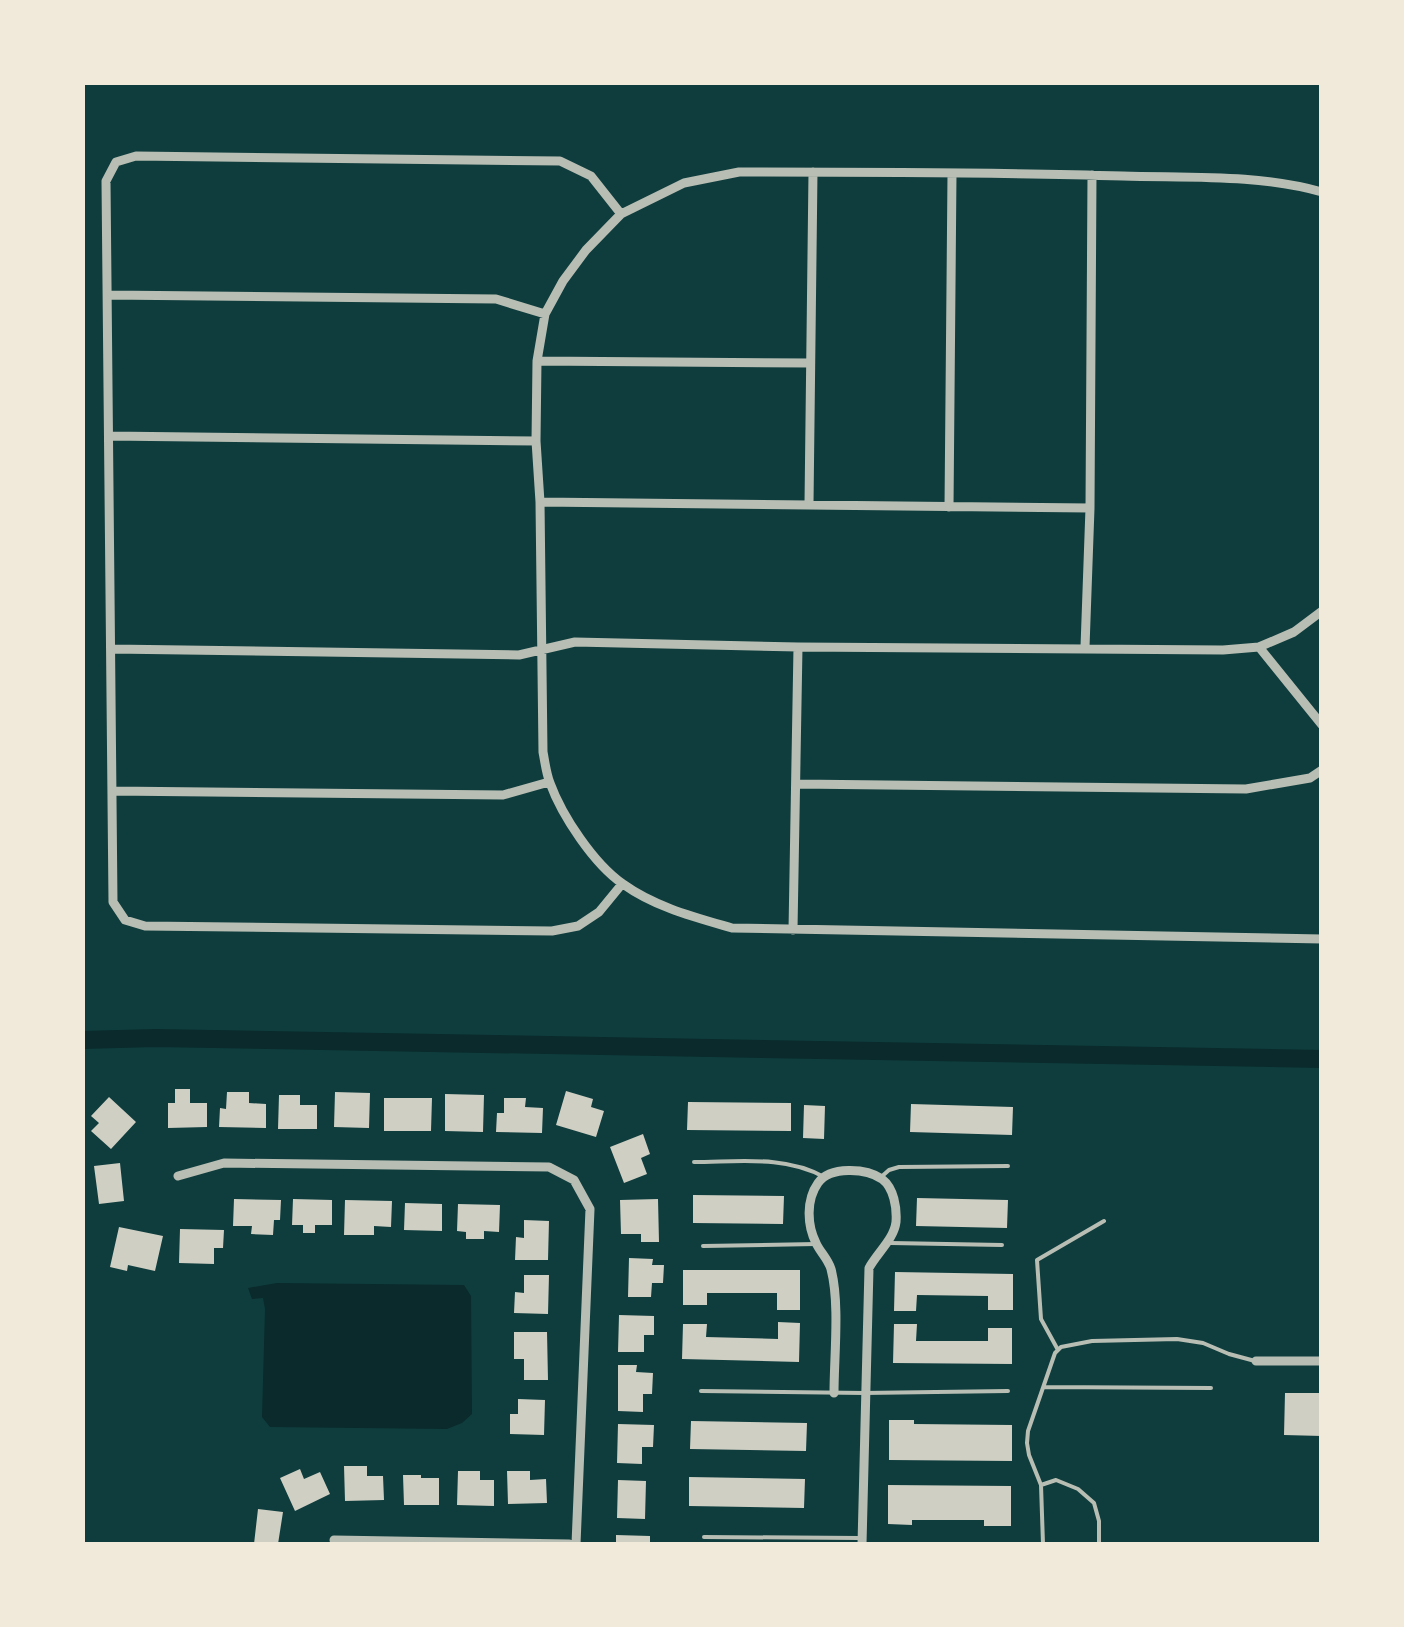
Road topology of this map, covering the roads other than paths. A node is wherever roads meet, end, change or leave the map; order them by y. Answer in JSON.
{"nodes":[{"id":1,"x":813,"y":172,"type":"junction"},
{"id":2,"x":952,"y":174,"type":"junction"},
{"id":3,"x":1092,"y":175,"type":"junction"},
{"id":4,"x":1322,"y":192,"type":"edge"},
{"id":5,"x":620,"y":214,"type":"junction"},
{"id":6,"x":108,"y":295,"type":"junction"},
{"id":7,"x":545,"y":314,"type":"junction"},
{"id":8,"x":537,"y":361,"type":"junction"},
{"id":9,"x":810,"y":363,"type":"junction"},
{"id":10,"x":109,"y":436,"type":"junction"},
{"id":11,"x":536,"y":441,"type":"junction"},
{"id":12,"x":540,"y":502,"type":"junction"},
{"id":13,"x":809,"y":504,"type":"junction"},
{"id":14,"x":949,"y":506,"type":"junction"},
{"id":15,"x":1090,"y":508,"type":"junction"},
{"id":16,"x":1322,"y":611,"type":"edge"},
{"id":17,"x":798,"y":648,"type":"junction"},
{"id":18,"x":1085,"y":648,"type":"junction"},
{"id":19,"x":1259,"y":648,"type":"junction"},
{"id":20,"x":112,"y":649,"type":"junction"},
{"id":21,"x":540,"y":650,"type":"junction"},
{"id":22,"x":1322,"y":726,"type":"edge"},
{"id":23,"x":1322,"y":770,"type":"edge"},
{"id":24,"x":549,"y":782,"type":"junction"},
{"id":25,"x":797,"y":784,"type":"junction"},
{"id":26,"x":112,"y":791,"type":"junction"},
{"id":27,"x":622,"y":884,"type":"junction"},
{"id":28,"x":793,"y":930,"type":"junction"},
{"id":29,"x":1322,"y":939,"type":"edge"},
{"id":30,"x":694,"y":1162,"type":"dead end"},
{"id":31,"x":1008,"y":1166,"type":"dead end"},
{"id":32,"x":178,"y":1176,"type":"dead end"},
{"id":33,"x":824,"y":1177,"type":"junction"},
{"id":34,"x":880,"y":1178,"type":"junction"},
{"id":35,"x":1104,"y":1221,"type":"dead end"},
{"id":36,"x":886,"y":1242,"type":"junction"},
{"id":37,"x":816,"y":1244,"type":"junction"},
{"id":38,"x":703,"y":1246,"type":"dead end"},
{"id":39,"x":1002,"y":1246,"type":"dead end"},
{"id":40,"x":1058,"y":1350,"type":"junction"},
{"id":41,"x":1256,"y":1361,"type":"joint"},
{"id":42,"x":1322,"y":1361,"type":"edge"},
{"id":43,"x":1044,"y":1386,"type":"junction"},
{"id":44,"x":1211,"y":1388,"type":"dead end"},
{"id":45,"x":701,"y":1391,"type":"dead end"},
{"id":46,"x":1008,"y":1391,"type":"dead end"},
{"id":47,"x":834,"y":1393,"type":"junction"},
{"id":48,"x":864,"y":1393,"type":"junction"},
{"id":49,"x":1041,"y":1485,"type":"junction"},
{"id":50,"x":704,"y":1537,"type":"dead end"},
{"id":51,"x":334,"y":1540,"type":"dead end"},
{"id":52,"x":863,"y":1541,"type":"edge"},
{"id":53,"x":573,"y":1544,"type":"edge"},
{"id":54,"x":1043,"y":1544,"type":"edge"},
{"id":55,"x":1099,"y":1544,"type":"edge"}],
"edges":[{"from":1,"to":2,"type":"street"},
{"from":1,"to":5,"type":"street"},
{"from":1,"to":9,"type":"street"},
{"from":2,"to":3,"type":"street"},
{"from":2,"to":14,"type":"street"},
{"from":3,"to":4,"type":"street"},
{"from":3,"to":15,"type":"street"},
{"from":5,"to":6,"type":"street"},
{"from":5,"to":7,"type":"street"},
{"from":6,"to":7,"type":"street"},
{"from":6,"to":10,"type":"street"},
{"from":7,"to":8,"type":"street"},
{"from":8,"to":9,"type":"street"},
{"from":8,"to":11,"type":"street"},
{"from":9,"to":13,"type":"street"},
{"from":10,"to":11,"type":"street"},
{"from":10,"to":20,"type":"street"},
{"from":11,"to":12,"type":"street"},
{"from":12,"to":13,"type":"street"},
{"from":12,"to":21,"type":"street"},
{"from":13,"to":14,"type":"street"},
{"from":14,"to":15,"type":"street"},
{"from":15,"to":18,"type":"street"},
{"from":16,"to":19,"type":"street"},
{"from":17,"to":18,"type":"street"},
{"from":17,"to":21,"type":"street"},
{"from":17,"to":25,"type":"street"},
{"from":18,"to":19,"type":"street"},
{"from":19,"to":22,"type":"street"},
{"from":20,"to":21,"type":"street"},
{"from":20,"to":26,"type":"street"},
{"from":21,"to":24,"type":"street"},
{"from":23,"to":25,"type":"street"},
{"from":24,"to":26,"type":"street"},
{"from":24,"to":27,"type":"street"},
{"from":25,"to":28,"type":"street"},
{"from":26,"to":27,"type":"street"},
{"from":27,"to":28,"type":"street"},
{"from":28,"to":29,"type":"street"},
{"from":30,"to":33,"type":"lane"},
{"from":31,"to":34,"type":"lane"},
{"from":32,"to":53,"type":"street"},
{"from":33,"to":34,"type":"street"},
{"from":33,"to":37,"type":"street"},
{"from":34,"to":36,"type":"street"},
{"from":35,"to":40,"type":"lane"},
{"from":36,"to":39,"type":"lane"},
{"from":36,"to":48,"type":"street"},
{"from":37,"to":38,"type":"lane"},
{"from":37,"to":47,"type":"street"},
{"from":40,"to":41,"type":"lane"},
{"from":40,"to":43,"type":"lane"},
{"from":41,"to":42,"type":"street"},
{"from":43,"to":44,"type":"lane"},
{"from":43,"to":49,"type":"lane"},
{"from":45,"to":47,"type":"lane"},
{"from":46,"to":48,"type":"lane"},
{"from":47,"to":48,"type":"lane"},
{"from":48,"to":52,"type":"street"},
{"from":49,"to":54,"type":"lane"},
{"from":49,"to":55,"type":"lane"},
{"from":50,"to":52,"type":"lane"},
{"from":51,"to":53,"type":"street"}]}
